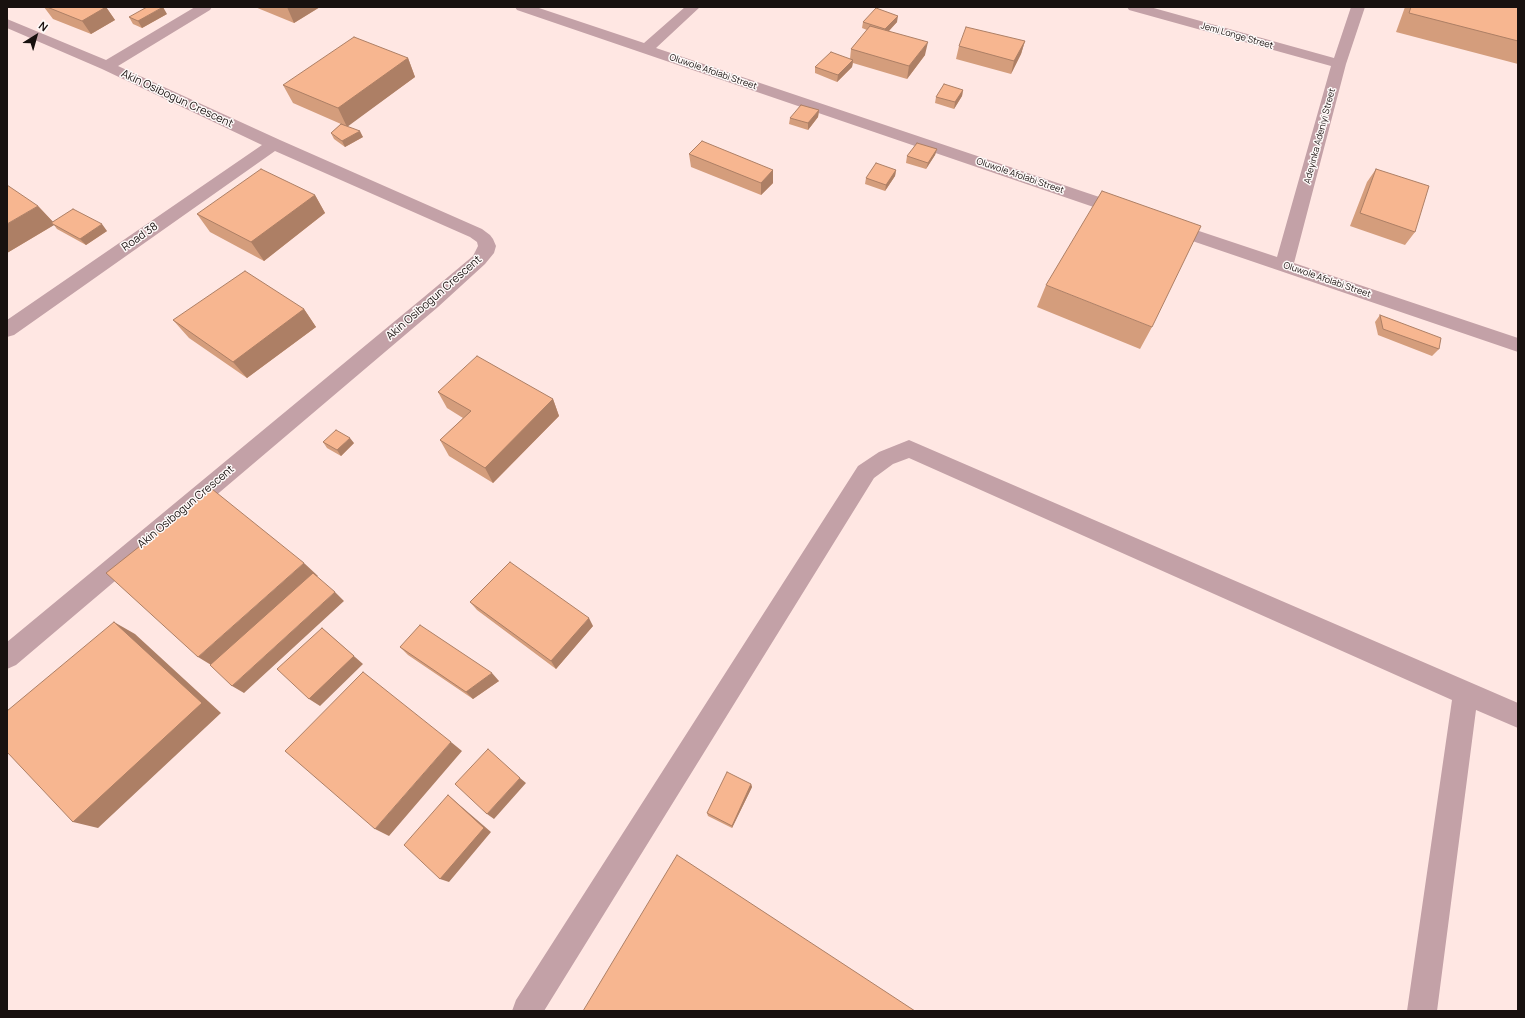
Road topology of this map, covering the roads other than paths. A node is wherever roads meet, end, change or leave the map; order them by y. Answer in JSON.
{"nodes":[{"id":1,"x":205,"y":7,"type":"edge"},
{"id":2,"x":522,"y":7,"type":"edge"},
{"id":3,"x":693,"y":7,"type":"edge"},
{"id":4,"x":1134,"y":7,"type":"edge"},
{"id":5,"x":1358,"y":7,"type":"edge"},
{"id":6,"x":7,"y":23,"type":"edge"},
{"id":7,"x":646,"y":49,"type":"junction"},
{"id":8,"x":1339,"y":64,"type":"junction"},
{"id":9,"x":107,"y":66,"type":"junction"},
{"id":10,"x":274,"y":144,"type":"junction"},
{"id":11,"x":1284,"y":266,"type":"junction"},
{"id":12,"x":7,"y":330,"type":"edge"},
{"id":13,"x":1518,"y":345,"type":"edge"},
{"id":14,"x":7,"y":657,"type":"edge"},
{"id":15,"x":1466,"y":692,"type":"junction"},
{"id":16,"x":1518,"y":716,"type":"edge"},
{"id":17,"x":526,"y":1011,"type":"edge"},
{"id":18,"x":1422,"y":1011,"type":"edge"}],
"edges":[{"from":1,"to":9,"type":"street"},
{"from":2,"to":7,"type":"street","name":"Oluwole Afolabi Street"},
{"from":3,"to":7,"type":"street"},
{"from":4,"to":8,"type":"street","name":"Jemi Longe Street"},
{"from":5,"to":8,"type":"street","name":"Adeyinka Adeniyi Street"},
{"from":6,"to":9,"type":"street","name":"Akin Osibogun Crescent"},
{"from":7,"to":11,"type":"street","name":"Oluwole Afolabi Street"},
{"from":8,"to":11,"type":"street","name":"Adeyinka Adeniyi Street"},
{"from":9,"to":10,"type":"street","name":"Akin Osibogun Crescent"},
{"from":10,"to":12,"type":"street","name":"Road 38"},
{"from":10,"to":14,"type":"street","name":"Akin Osibogun Crescent"},
{"from":11,"to":13,"type":"street","name":"Oluwole Afolabi Street"},
{"from":15,"to":16,"type":"street"},
{"from":15,"to":17,"type":"street"},
{"from":15,"to":18,"type":"street"}]}
